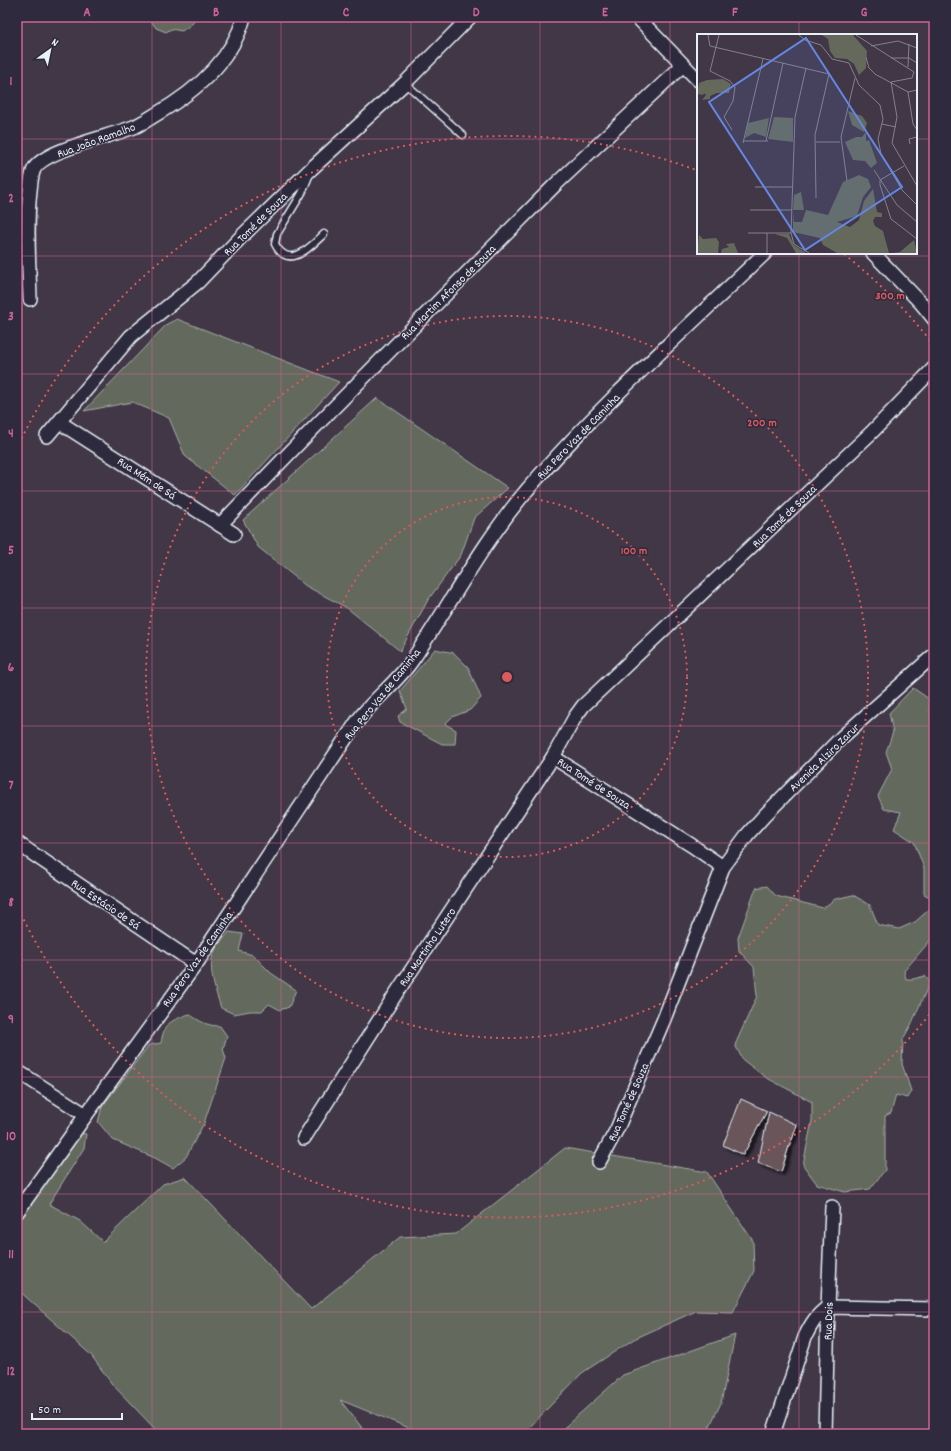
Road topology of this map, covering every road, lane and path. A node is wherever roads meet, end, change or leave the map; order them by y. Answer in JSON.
{"nodes":[{"id":1,"x":244,"y":17,"type":"edge"},
{"id":2,"x":470,"y":17,"type":"edge"},
{"id":3,"x":637,"y":17,"type":"edge"},
{"id":4,"x":683,"y":65,"type":"junction"},
{"id":5,"x":697,"y":79,"type":"edge"},
{"id":6,"x":405,"y":83,"type":"junction"},
{"id":7,"x":463,"y":135,"type":"dead end"},
{"id":8,"x":311,"y":169,"type":"junction"},
{"id":9,"x":324,"y":234,"type":"dead end"},
{"id":10,"x":764,"y":254,"type":"edge"},
{"id":11,"x":874,"y":254,"type":"edge"},
{"id":12,"x":30,"y":299,"type":"dead end"},
{"id":13,"x":934,"y":318,"type":"edge"},
{"id":14,"x":934,"y":368,"type":"edge"},
{"id":15,"x":59,"y":422,"type":"junction"},
{"id":16,"x":47,"y":436,"type":"dead end"},
{"id":17,"x":220,"y":525,"type":"junction"},
{"id":18,"x":234,"y":534,"type":"dead end"},
{"id":19,"x":934,"y":654,"type":"edge"},
{"id":20,"x":553,"y":757,"type":"junction"},
{"id":21,"x":17,"y":843,"type":"edge"},
{"id":22,"x":723,"y":867,"type":"junction"},
{"id":23,"x":196,"y":964,"type":"junction"},
{"id":24,"x":17,"y":1071,"type":"edge"},
{"id":25,"x":86,"y":1115,"type":"junction"},
{"id":26,"x":304,"y":1138,"type":"dead end"},
{"id":27,"x":599,"y":1162,"type":"dead end"},
{"id":28,"x":832,"y":1207,"type":"dead end"},
{"id":29,"x":17,"y":1212,"type":"edge"},
{"id":30,"x":828,"y":1308,"type":"junction"},
{"id":31,"x":934,"y":1309,"type":"edge"},
{"id":32,"x":773,"y":1434,"type":"edge"},
{"id":33,"x":825,"y":1434,"type":"edge"}],
"edges":[{"from":1,"to":12,"type":"street","name":"Rua João Ramalho"},
{"from":2,"to":6,"type":"street","name":"Rua Tomé de Souza"},
{"from":3,"to":4,"type":"street"},
{"from":4,"to":5,"type":"street"},
{"from":4,"to":17,"type":"street","name":"Rua Martim Afonso de Souza"},
{"from":6,"to":7,"type":"lane"},
{"from":6,"to":8,"type":"street","name":"Rua Tomé de Souza"},
{"from":8,"to":9,"type":"lane"},
{"from":8,"to":15,"type":"street","name":"Rua Tomé de Souza"},
{"from":10,"to":23,"type":"street","name":"Rua Pero Vaz de Caminha"},
{"from":11,"to":13,"type":"street"},
{"from":14,"to":20,"type":"street","name":"Rua Tomé de Souza"},
{"from":15,"to":16,"type":"street","name":"Rua Tomé de Souza"},
{"from":15,"to":17,"type":"street","name":"Rua Mém de Sá"},
{"from":17,"to":18,"type":"street","name":"Rua Mém de Sá"},
{"from":19,"to":22,"type":"street","name":"Avenida Alziro Zarur"},
{"from":20,"to":22,"type":"street","name":"Rua Tomé de Souza"},
{"from":20,"to":26,"type":"street","name":"Rua Martinho Lutero"},
{"from":21,"to":23,"type":"street","name":"Rua Estácio de Sá"},
{"from":22,"to":27,"type":"street","name":"Rua Tomé de Souza"},
{"from":23,"to":25,"type":"street","name":"Rua Pero Vaz de Caminha"},
{"from":24,"to":25,"type":"street"},
{"from":25,"to":29,"type":"street","name":"Rua Pero Vaz de Caminha"},
{"from":28,"to":30,"type":"street","name":"Rua Dois"},
{"from":30,"to":31,"type":"street"},
{"from":30,"to":32,"type":"street"},
{"from":30,"to":33,"type":"street","name":"Rua Dois"}]}
